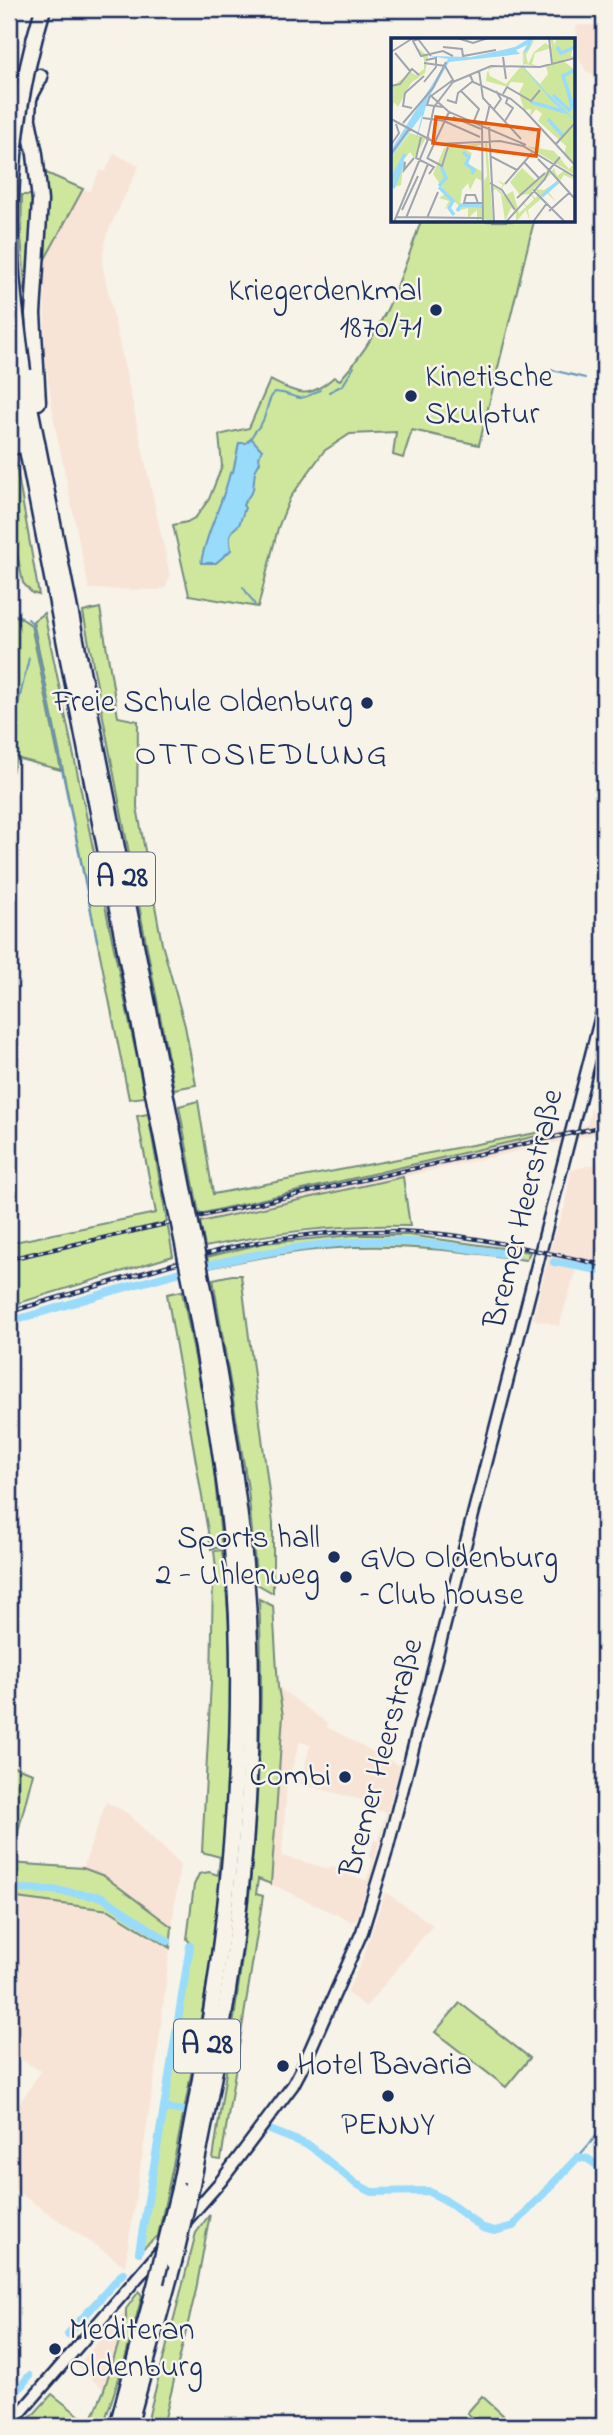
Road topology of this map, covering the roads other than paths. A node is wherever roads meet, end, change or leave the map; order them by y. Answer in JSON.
{"nodes":[{"id":1,"x":11,"y":9,"type":"edge"},
{"id":2,"x":21,"y":9,"type":"edge"},
{"id":3,"x":30,"y":9,"type":"edge"},
{"id":4,"x":43,"y":9,"type":"edge"},
{"id":5,"x":9,"y":20,"type":"edge"},
{"id":6,"x":12,"y":66,"type":"edge"},
{"id":7,"x":40,"y":77,"type":"dead end"},
{"id":8,"x":28,"y":120,"type":"junction"},
{"id":9,"x":9,"y":358,"type":"edge"},
{"id":10,"x":17,"y":372,"type":"junction"},
{"id":11,"x":9,"y":417,"type":"edge"},
{"id":12,"x":43,"y":471,"type":"junction"},
{"id":13,"x":44,"y":541,"type":"junction"},
{"id":14,"x":57,"y":577,"type":"junction"},
{"id":15,"x":604,"y":1004,"type":"edge"},
{"id":16,"x":186,"y":2186,"type":"junction"},
{"id":17,"x":142,"y":2384,"type":"junction"},
{"id":18,"x":9,"y":2426,"type":"edge"},
{"id":19,"x":117,"y":2426,"type":"edge"},
{"id":20,"x":129,"y":2426,"type":"edge"},
{"id":21,"x":139,"y":2426,"type":"edge"}],
"edges":[{"from":1,"to":5,"type":"highway"},
{"from":2,"to":6,"type":"main road"},
{"from":3,"to":6,"type":"main road"},
{"from":4,"to":10,"type":"highway","number":"A 28","bridge":true},
{"from":6,"to":8,"type":"highway"},
{"from":7,"to":8,"type":"highway"},
{"from":8,"to":12,"type":"highway"},
{"from":9,"to":10,"type":"highway","number":"A 28"},
{"from":10,"to":12,"type":"highway","number":"A 28"},
{"from":10,"to":13,"type":"highway","number":"A 28"},
{"from":11,"to":13,"type":"highway"},
{"from":12,"to":14,"type":"highway","number":"A 28"},
{"from":13,"to":14,"type":"highway","number":"A 28"},
{"from":14,"to":16,"type":"highway","number":"A 28","bridge":true},
{"from":15,"to":18,"type":"street","name":"Bremer Heerstraße"},
{"from":16,"to":17,"type":"highway","number":"A 28","bridge":true},
{"from":16,"to":19,"type":"highway","number":"A 28","bridge":true},
{"from":17,"to":20,"type":"highway","number":"A 28"},
{"from":17,"to":21,"type":"highway"}]}
